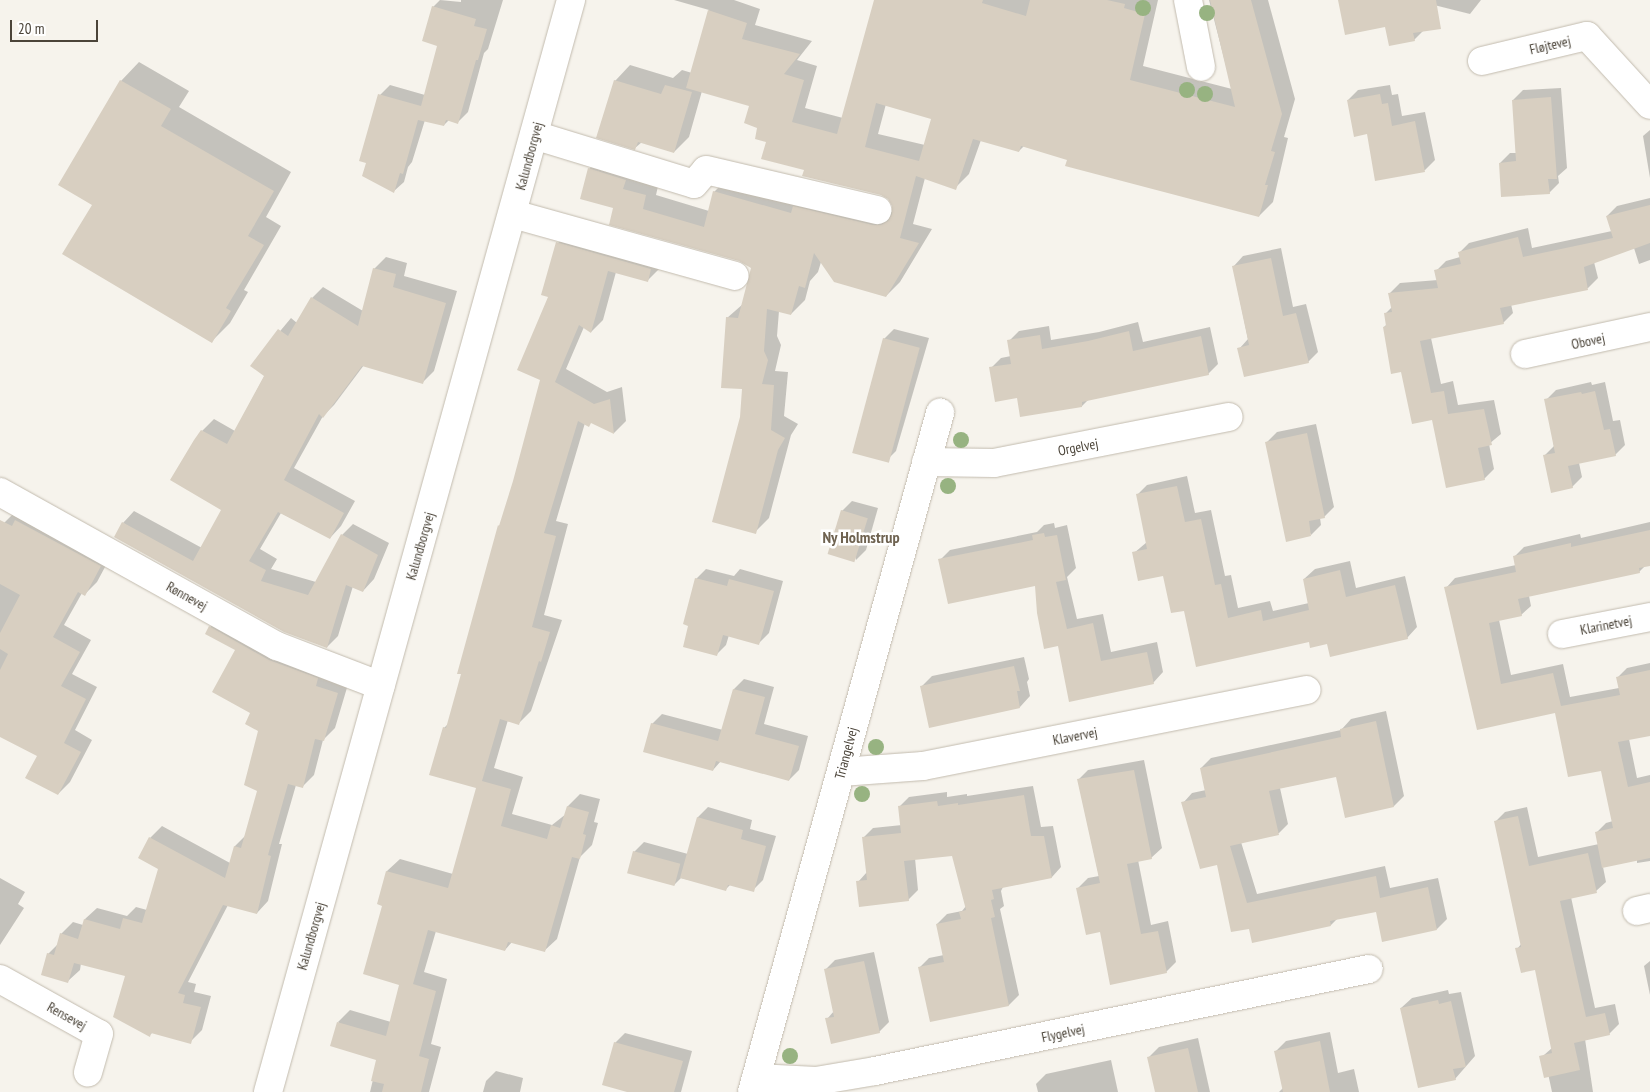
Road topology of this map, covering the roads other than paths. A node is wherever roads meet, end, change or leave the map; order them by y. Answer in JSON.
{"nodes":[{"id":1,"x":571,"y":0,"type":"edge"},
{"id":2,"x":1188,"y":0,"type":"edge"},
{"id":3,"x":1482,"y":61,"type":"dead end"},
{"id":4,"x":1201,"y":67,"type":"dead end"},
{"id":5,"x":1650,"y":105,"type":"edge"},
{"id":6,"x":534,"y":135,"type":"junction"},
{"id":7,"x":877,"y":210,"type":"dead end"},
{"id":8,"x":513,"y":214,"type":"junction"},
{"id":9,"x":736,"y":276,"type":"dead end"},
{"id":10,"x":1650,"y":327,"type":"edge"},
{"id":11,"x":1525,"y":354,"type":"dead end"},
{"id":12,"x":940,"y":414,"type":"dead end"},
{"id":13,"x":1229,"y":417,"type":"dead end"},
{"id":14,"x":926,"y":462,"type":"junction"},
{"id":15,"x":0,"y":492,"type":"edge"},
{"id":16,"x":1650,"y":617,"type":"edge"},
{"id":17,"x":1562,"y":634,"type":"dead end"},
{"id":18,"x":381,"y":686,"type":"junction"},
{"id":19,"x":1307,"y":690,"type":"dead end"},
{"id":20,"x":841,"y":772,"type":"junction"},
{"id":21,"x":1369,"y":969,"type":"dead end"},
{"id":22,"x":0,"y":979,"type":"edge"},
{"id":23,"x":88,"y":1072,"type":"dead end"},
{"id":24,"x":754,"y":1085,"type":"edge"},
{"id":25,"x":268,"y":1092,"type":"edge"}],
"edges":[{"from":1,"to":6,"type":"street","name":"Kalundborgvej"},
{"from":2,"to":4,"type":"street"},
{"from":3,"to":5,"type":"street","name":"Fløjtevej"},
{"from":6,"to":7,"type":"street"},
{"from":6,"to":8,"type":"street","name":"Kalundborgvej"},
{"from":8,"to":9,"type":"street"},
{"from":8,"to":18,"type":"street","name":"Kalundborgvej"},
{"from":10,"to":11,"type":"street","name":"Obovej"},
{"from":12,"to":14,"type":"street","name":"Triangelvej"},
{"from":13,"to":14,"type":"street","name":"Orgelvej"},
{"from":14,"to":20,"type":"street","name":"Triangelvej"},
{"from":15,"to":18,"type":"street","name":"Rønnevej"},
{"from":16,"to":17,"type":"street","name":"Klarinetvej"},
{"from":18,"to":25,"type":"street","name":"Kalundborgvej"},
{"from":19,"to":20,"type":"street","name":"Klavervej"},
{"from":20,"to":24,"type":"street","name":"Triangelvej"},
{"from":21,"to":24,"type":"street","name":"Flygelvej"},
{"from":22,"to":23,"type":"street","name":"Rensevej"}]}
